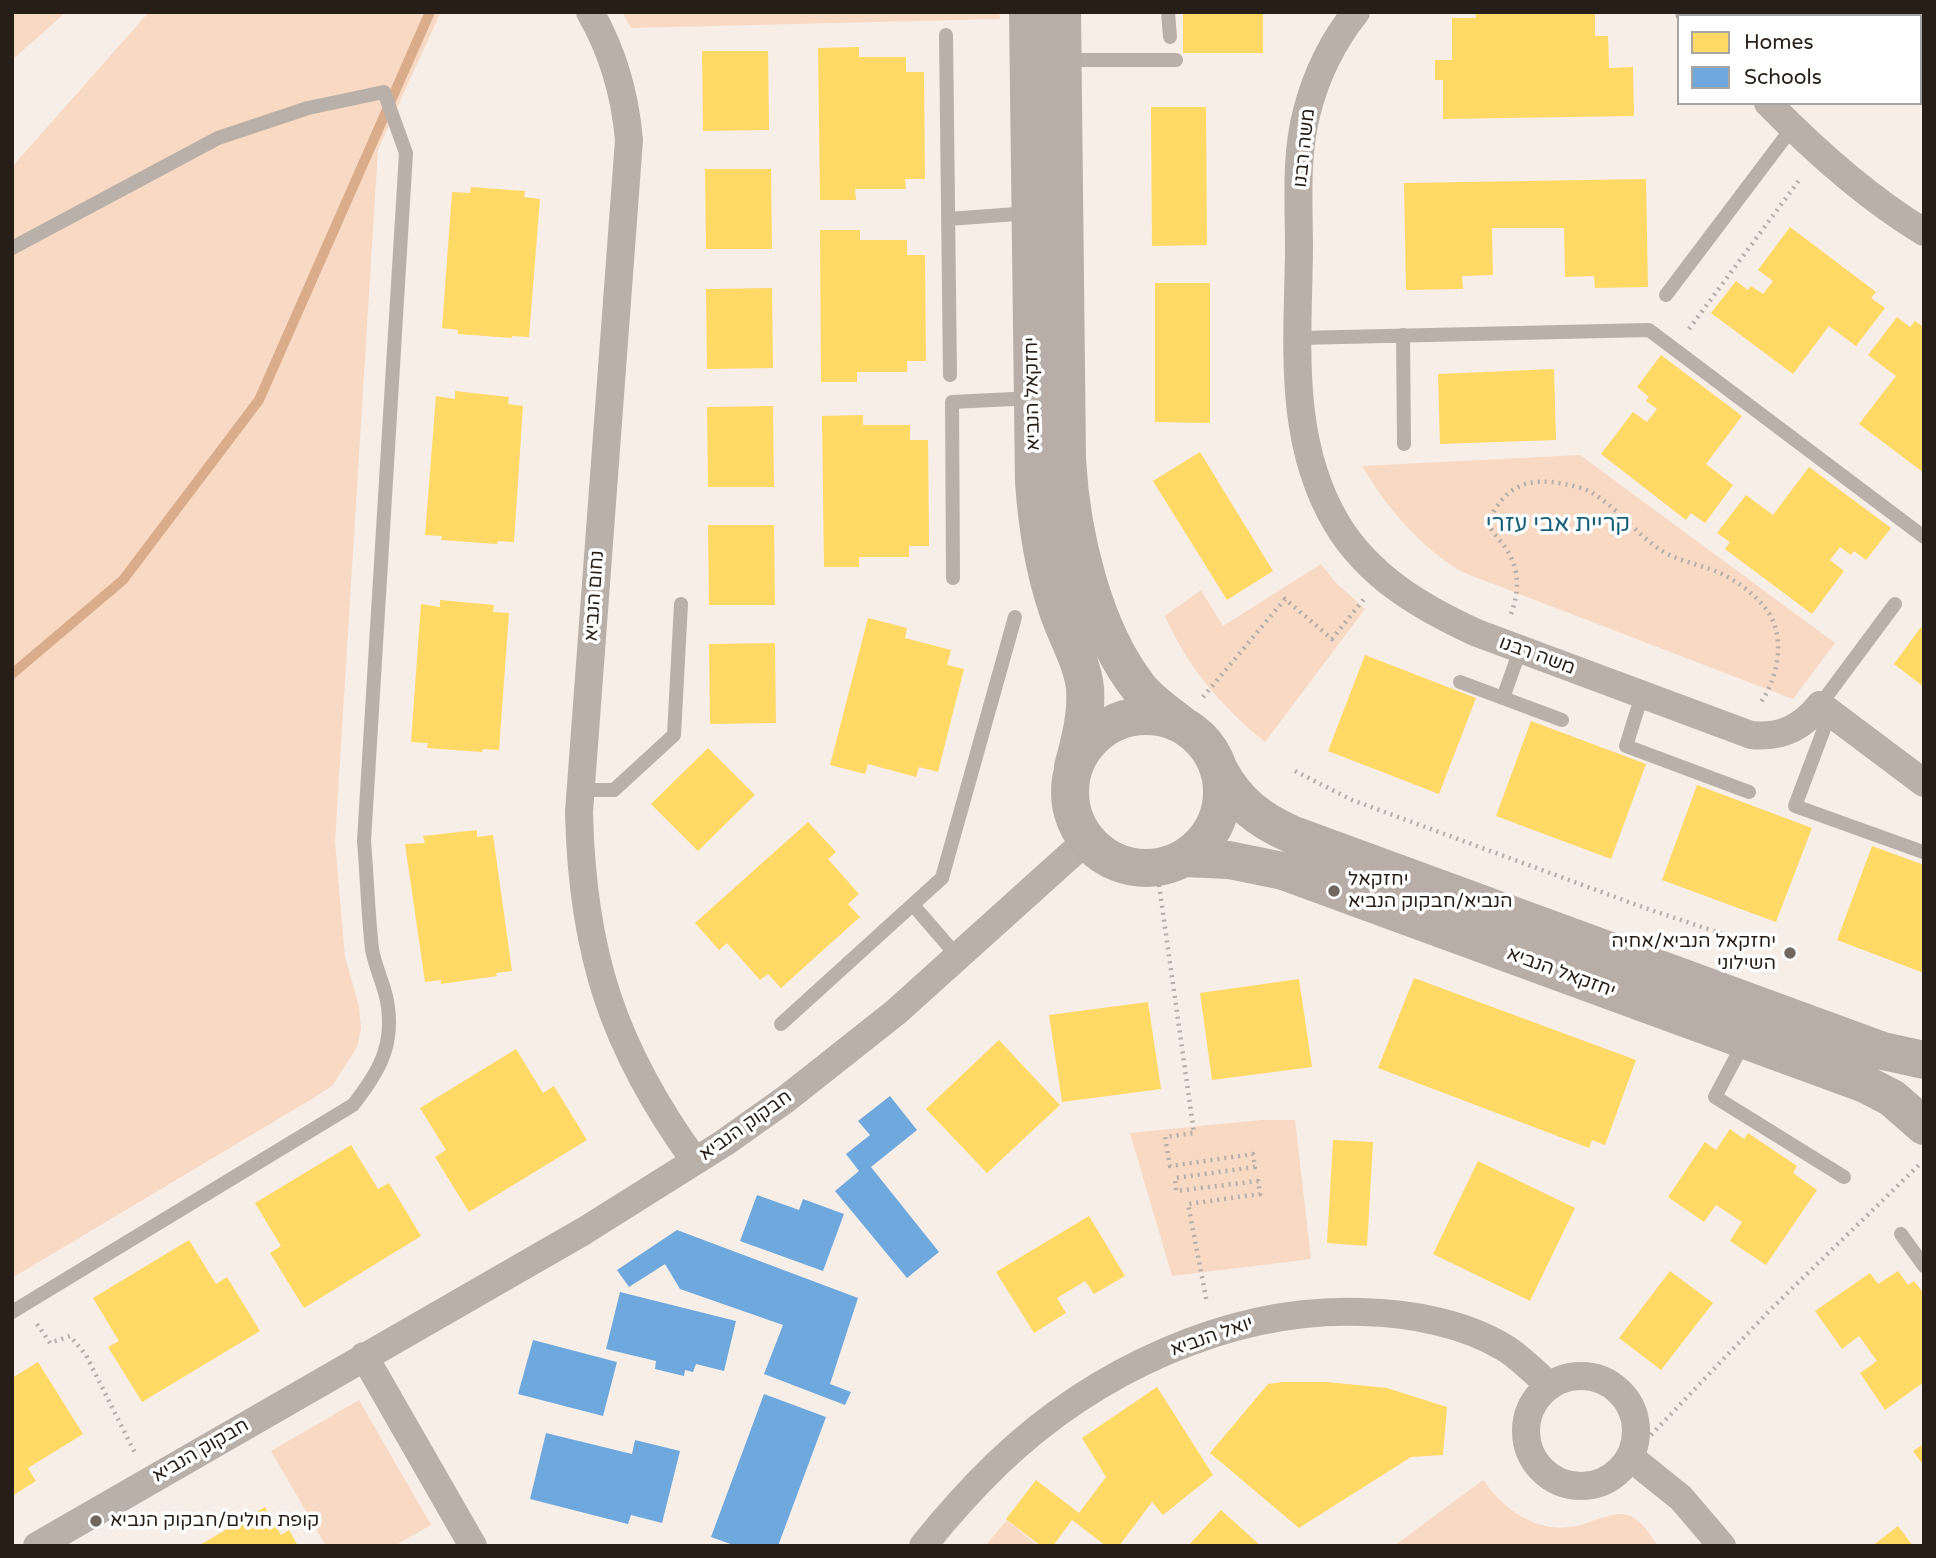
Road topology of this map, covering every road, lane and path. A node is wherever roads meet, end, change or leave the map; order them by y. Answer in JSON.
{"nodes":[{"id":1,"x":590,"y":12,"type":"edge"},
{"id":2,"x":1028,"y":12,"type":"edge"},
{"id":3,"x":1062,"y":12,"type":"edge"},
{"id":4,"x":1168,"y":12,"type":"edge"},
{"id":5,"x":1356,"y":12,"type":"edge"},
{"id":6,"x":946,"y":35,"type":"dead end"},
{"id":7,"x":1170,"y":37,"type":"dead end"},
{"id":8,"x":1063,"y":60,"type":"junction"},
{"id":9,"x":1177,"y":60,"type":"dead end"},
{"id":10,"x":1770,"y":105,"type":"edge"},
{"id":11,"x":1793,"y":128,"type":"junction"},
{"id":12,"x":1819,"y":153,"type":"junction"},
{"id":13,"x":1031,"y":213,"type":"junction"},
{"id":14,"x":948,"y":219,"type":"junction"},
{"id":15,"x":1924,"y":232,"type":"edge"},
{"id":16,"x":12,"y":248,"type":"edge"},
{"id":17,"x":1666,"y":295,"type":"dead end"},
{"id":18,"x":1404,"y":335,"type":"junction"},
{"id":19,"x":1298,"y":338,"type":"junction"},
{"id":20,"x":1674,"y":349,"type":"junction"},
{"id":21,"x":950,"y":374,"type":"dead end"},
{"id":22,"x":1032,"y":398,"type":"junction"},
{"id":23,"x":1404,"y":444,"type":"dead end"},
{"id":24,"x":1924,"y":537,"type":"edge"},
{"id":25,"x":1382,"y":577,"type":"junction"},
{"id":26,"x":953,"y":578,"type":"dead end"},
{"id":27,"x":681,"y":604,"type":"dead end"},
{"id":28,"x":1895,"y":604,"type":"dead end"},
{"id":29,"x":1015,"y":617,"type":"dead end"},
{"id":30,"x":1511,"y":646,"type":"junction"},
{"id":31,"x":1460,"y":682,"type":"dead end"},
{"id":32,"x":1642,"y":695,"type":"junction"},
{"id":33,"x":1503,"y":698,"type":"junction"},
{"id":34,"x":1825,"y":709,"type":"junction"},
{"id":35,"x":1562,"y":720,"type":"dead end"},
{"id":36,"x":1181,"y":724,"type":"junction"},
{"id":37,"x":1741,"y":732,"type":"junction"},
{"id":38,"x":1073,"y":767,"type":"junction"},
{"id":39,"x":1219,"y":770,"type":"junction"},
{"id":40,"x":1295,"y":771,"type":"dead end"},
{"id":41,"x":1924,"y":783,"type":"edge"},
{"id":42,"x":581,"y":790,"type":"junction"},
{"id":43,"x":1749,"y":792,"type":"dead end"},
{"id":44,"x":1087,"y":839,"type":"junction"},
{"id":45,"x":1923,"y":852,"type":"edge"},
{"id":46,"x":1170,"y":863,"type":"junction"},
{"id":47,"x":913,"y":905,"type":"junction"},
{"id":48,"x":1765,"y":948,"type":"dead end"},
{"id":49,"x":958,"y":957,"type":"junction"},
{"id":50,"x":781,"y":1024,"type":"dead end"},
{"id":51,"x":1745,"y":1040,"type":"junction"},
{"id":52,"x":1924,"y":1060,"type":"edge"},
{"id":53,"x":1924,"y":1126,"type":"edge"},
{"id":54,"x":1924,"y":1160,"type":"edge"},
{"id":55,"x":695,"y":1161,"type":"junction"},
{"id":56,"x":1844,"y":1177,"type":"dead end"},
{"id":57,"x":1901,"y":1234,"type":"dead end"},
{"id":58,"x":1924,"y":1266,"type":"edge"},
{"id":59,"x":18,"y":1308,"type":"edge"},
{"id":60,"x":1213,"y":1334,"type":"junction"},
{"id":61,"x":365,"y":1356,"type":"junction"},
{"id":62,"x":1550,"y":1386,"type":"junction"},
{"id":63,"x":1630,"y":1457,"type":"junction"},
{"id":64,"x":149,"y":1481,"type":"junction"},
{"id":65,"x":37,"y":1546,"type":"edge"},
{"id":66,"x":473,"y":1546,"type":"edge"},
{"id":67,"x":923,"y":1546,"type":"edge"},
{"id":68,"x":1722,"y":1546,"type":"edge"}],
"edges":[{"from":1,"to":42,"type":"street","name":"נחום הנביא"},
{"from":2,"to":13,"type":"street","name":"יחזקאל הנביא"},
{"from":3,"to":8,"type":"street","name":"יחזקאל הנביא"},
{"from":4,"to":7,"type":"lane"},
{"from":5,"to":19,"type":"street","name":"משה רבנו"},
{"from":6,"to":14,"type":"lane"},
{"from":8,"to":9,"type":"lane"},
{"from":8,"to":36,"type":"street","name":"יחזקאל הנביא"},
{"from":10,"to":11,"type":"street"},
{"from":11,"to":12,"type":"street"},
{"from":11,"to":17,"type":"lane"},
{"from":12,"to":15,"type":"street"},
{"from":12,"to":20,"type":"path"},
{"from":13,"to":14,"type":"lane"},
{"from":13,"to":22,"type":"street","name":"יחזקאל הנביא"},
{"from":14,"to":21,"type":"lane"},
{"from":16,"to":59,"type":"lane"},
{"from":18,"to":19,"type":"lane"},
{"from":18,"to":20,"type":"lane"},
{"from":18,"to":23,"type":"lane"},
{"from":19,"to":25,"type":"street","name":"משה רבנו"},
{"from":20,"to":24,"type":"lane"},
{"from":22,"to":26,"type":"lane"},
{"from":22,"to":38,"type":"street","name":"יחזקאל הנביא"},
{"from":25,"to":30,"type":"street","name":"משה רבנו"},
{"from":25,"to":36,"type":"path"},
{"from":27,"to":42,"type":"lane"},
{"from":28,"to":34,"type":"lane"},
{"from":29,"to":47,"type":"lane"},
{"from":30,"to":32,"type":"street","name":"משה רבנו"},
{"from":30,"to":33,"type":"lane"},
{"from":30,"to":37,"type":"path"},
{"from":31,"to":33,"type":"lane"},
{"from":32,"to":37,"type":"street","name":"משה רבנו"},
{"from":32,"to":43,"type":"lane"},
{"from":33,"to":35,"type":"lane"},
{"from":34,"to":37,"type":"street","name":"משה רבנו"},
{"from":34,"to":41,"type":"street"},
{"from":34,"to":45,"type":"lane"},
{"from":36,"to":38,"type":"street"},
{"from":36,"to":39,"type":"street"},
{"from":38,"to":44,"type":"street"},
{"from":39,"to":46,"type":"street"},
{"from":39,"to":52,"type":"street","name":"יחזקאל הנביא"},
{"from":40,"to":48,"type":"path"},
{"from":42,"to":55,"type":"street","name":"נחום הנביא"},
{"from":44,"to":46,"type":"street"},
{"from":44,"to":49,"type":"street","name":"חבקוק הנביא"},
{"from":46,"to":51,"type":"street","name":"יחזקאל הנביא"},
{"from":46,"to":60,"type":"path"},
{"from":47,"to":49,"type":"lane"},
{"from":47,"to":50,"type":"lane"},
{"from":49,"to":55,"type":"street","name":"חבקוק הנביא"},
{"from":51,"to":53,"type":"street","name":"יחזקאל הנביא"},
{"from":51,"to":56,"type":"lane"},
{"from":54,"to":63,"type":"path"},
{"from":55,"to":61,"type":"street","name":"חבקוק הנביא"},
{"from":57,"to":58,"type":"lane"},
{"from":59,"to":64,"type":"path"},
{"from":60,"to":62,"type":"street","name":"יואל הנביא"},
{"from":60,"to":67,"type":"street","name":"יואל הנביא"},
{"from":61,"to":64,"type":"street","name":"חבקוק הנביא"},
{"from":61,"to":66,"type":"street"},
{"from":62,"to":63,"type":"street"},
{"from":62,"to":63,"type":"street"},
{"from":63,"to":68,"type":"street"},
{"from":64,"to":65,"type":"street","name":"חבקוק הנביא"}]}
